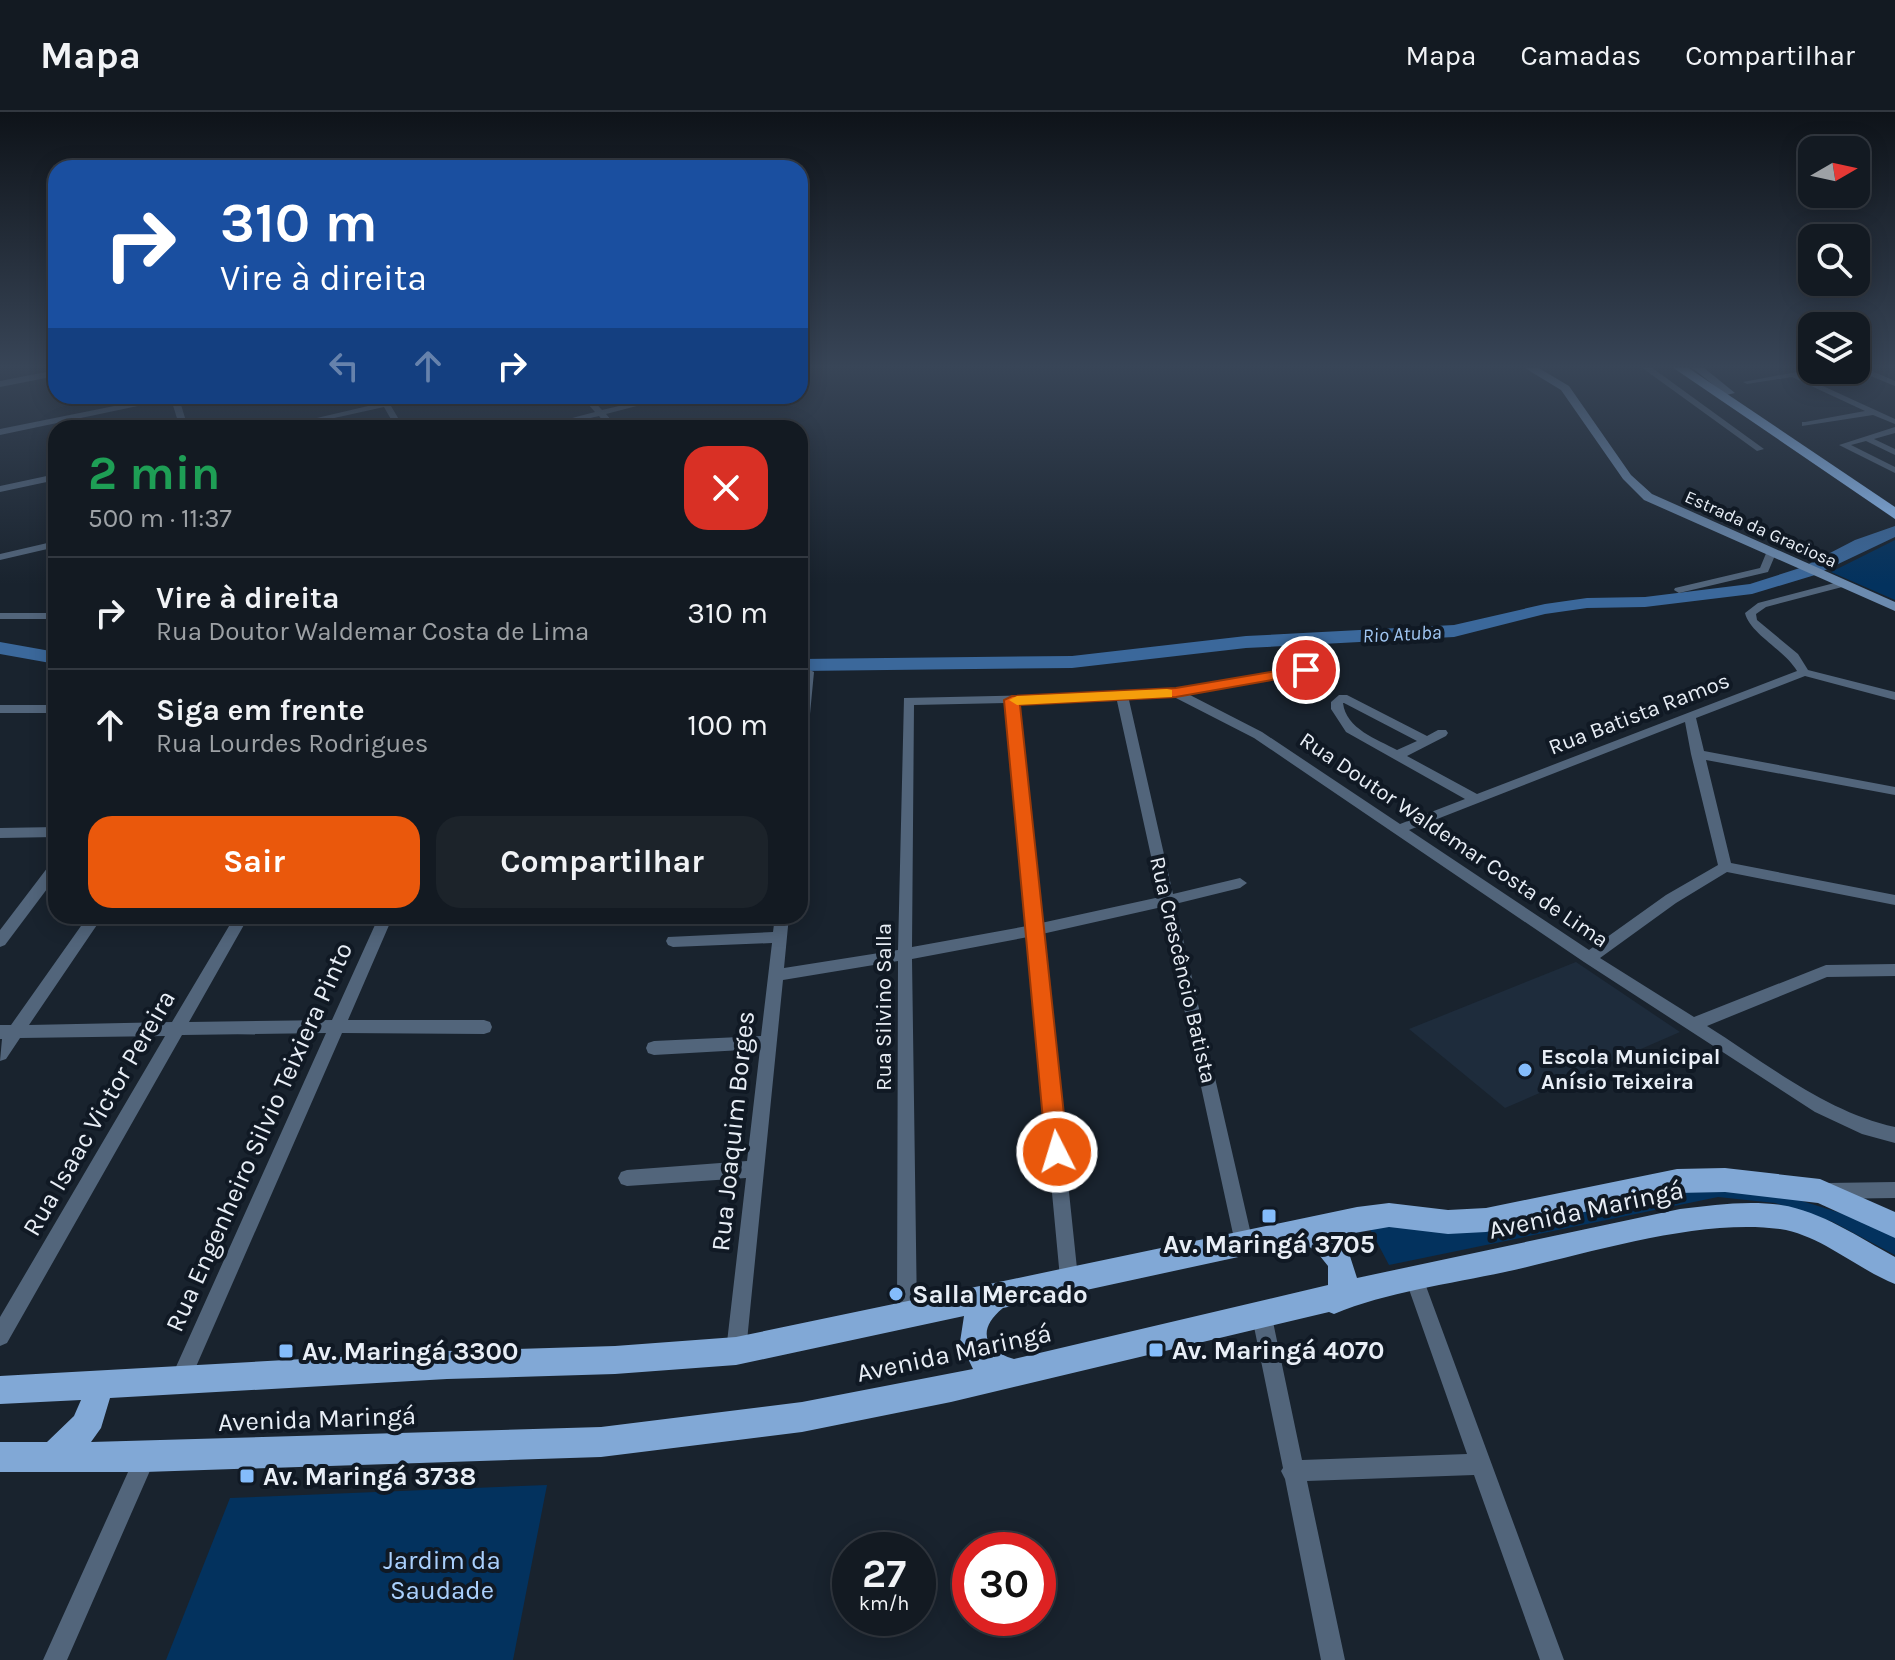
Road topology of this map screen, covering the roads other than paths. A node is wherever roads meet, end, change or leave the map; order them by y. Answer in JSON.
{"nodes":[{"id":1,"x":1601,"y":439,"type":"edge"},
{"id":2,"x":1746,"y":439,"type":"edge"},
{"id":3,"x":1788,"y":439,"type":"edge"},
{"id":4,"x":1795,"y":439,"type":"edge"},
{"id":5,"x":1867,"y":439,"type":"edge"},
{"id":6,"x":1868,"y":439,"type":"edge"},
{"id":7,"x":1760,"y":449,"type":"dead end"},
{"id":8,"x":1895,"y":452,"type":"edge"},
{"id":9,"x":1895,"y":470,"type":"edge"},
{"id":10,"x":48,"y":479,"type":"edge"},
{"id":11,"x":0,"y":489,"type":"edge"},
{"id":12,"x":1895,"y":510,"type":"edge"},
{"id":13,"x":48,"y":546,"type":"edge"},
{"id":14,"x":1771,"y":553,"type":"junction"},
{"id":15,"x":0,"y":557,"type":"edge"},
{"id":16,"x":1842,"y":584,"type":"junction"},
{"id":17,"x":1679,"y":590,"type":"dead end"},
{"id":18,"x":1895,"y":607,"type":"edge"},
{"id":19,"x":0,"y":616,"type":"edge"},
{"id":20,"x":48,"y":616,"type":"edge"},
{"id":21,"x":1306,"y":670,"type":"dead end"},
{"id":22,"x":1804,"y":672,"type":"junction"},
{"id":23,"x":1176,"y":693,"type":"junction"},
{"id":24,"x":1895,"y":696,"type":"edge"},
{"id":25,"x":1122,"y":697,"type":"junction"},
{"id":26,"x":1012,"y":700,"type":"junction"},
{"id":27,"x":48,"y":709,"type":"edge"},
{"id":28,"x":3,"y":712,"type":"edge"},
{"id":29,"x":1690,"y":716,"type":"junction"},
{"id":30,"x":1442,"y":733,"type":"dead end"},
{"id":31,"x":1425,"y":740,"type":"junction"},
{"id":32,"x":1400,"y":754,"type":"junction"},
{"id":33,"x":1697,"y":754,"type":"junction"},
{"id":34,"x":1895,"y":791,"type":"edge"},
{"id":35,"x":1473,"y":798,"type":"junction"},
{"id":36,"x":1400,"y":829,"type":"junction"},
{"id":37,"x":48,"y":832,"type":"edge"},
{"id":38,"x":0,"y":833,"type":"edge"},
{"id":39,"x":1725,"y":867,"type":"junction"},
{"id":40,"x":48,"y":878,"type":"edge"},
{"id":41,"x":1240,"y":883,"type":"dead end"},
{"id":42,"x":1895,"y":900,"type":"edge"},
{"id":43,"x":1167,"y":902,"type":"junction"},
{"id":44,"x":90,"y":924,"type":"edge"},
{"id":45,"x":237,"y":924,"type":"edge"},
{"id":46,"x":382,"y":924,"type":"edge"},
{"id":47,"x":781,"y":924,"type":"edge"},
{"id":48,"x":1036,"y":932,"type":"junction"},
{"id":49,"x":780,"y":937,"type":"junction"},
{"id":50,"x":0,"y":941,"type":"edge"},
{"id":51,"x":673,"y":941,"type":"dead end"},
{"id":52,"x":905,"y":956,"type":"junction"},
{"id":53,"x":1589,"y":958,"type":"junction"},
{"id":54,"x":1895,"y":970,"type":"edge"},
{"id":55,"x":776,"y":975,"type":"junction"},
{"id":56,"x":1695,"y":1024,"type":"junction"},
{"id":57,"x":336,"y":1026,"type":"junction"},
{"id":58,"x":484,"y":1027,"type":"dead end"},
{"id":59,"x":177,"y":1030,"type":"junction"},
{"id":60,"x":8,"y":1032,"type":"edge"},
{"id":61,"x":768,"y":1042,"type":"junction"},
{"id":62,"x":654,"y":1048,"type":"dead end"},
{"id":63,"x":0,"y":1054,"type":"edge"},
{"id":64,"x":1895,"y":1135,"type":"edge"},
{"id":65,"x":756,"y":1169,"type":"junction"},
{"id":66,"x":627,"y":1178,"type":"dead end"},
{"id":67,"x":1895,"y":1190,"type":"edge"},
{"id":68,"x":1820,"y":1191,"type":"junction"},
{"id":69,"x":1895,"y":1225,"type":"edge"},
{"id":70,"x":1305,"y":1231,"type":"junction"},
{"id":71,"x":1244,"y":1243,"type":"junction"},
{"id":72,"x":1895,"y":1271,"type":"edge"},
{"id":73,"x":1069,"y":1278,"type":"junction"},
{"id":74,"x":1414,"y":1278,"type":"junction"},
{"id":75,"x":996,"y":1296,"type":"junction"},
{"id":76,"x":1334,"y":1300,"type":"junction"},
{"id":77,"x":907,"y":1314,"type":"junction"},
{"id":78,"x":1262,"y":1317,"type":"junction"},
{"id":79,"x":0,"y":1336,"type":"edge"},
{"id":80,"x":736,"y":1351,"type":"junction"},
{"id":81,"x":1017,"y":1372,"type":"junction"},
{"id":82,"x":181,"y":1378,"type":"junction"},
{"id":83,"x":96,"y":1384,"type":"junction"},
{"id":84,"x":0,"y":1390,"type":"edge"},
{"id":85,"x":0,"y":1457,"type":"edge"},
{"id":86,"x":52,"y":1457,"type":"junction"},
{"id":87,"x":145,"y":1457,"type":"junction"},
{"id":88,"x":1482,"y":1464,"type":"junction"},
{"id":89,"x":1292,"y":1471,"type":"junction"},
{"id":90,"x":55,"y":1660,"type":"edge"},
{"id":91,"x":1333,"y":1660,"type":"edge"},
{"id":92,"x":1552,"y":1660,"type":"edge"}],
"edges":[{"from":1,"to":14,"type":"main road","name":"Estrada da Graciosa"},
{"from":2,"to":7,"type":"street"},
{"from":3,"to":12,"type":"highway"},
{"from":4,"to":12,"type":"highway"},
{"from":5,"to":9,"type":"street"},
{"from":6,"to":8,"type":"street"},
{"from":10,"to":11,"type":"street"},
{"from":13,"to":15,"type":"street"},
{"from":14,"to":16,"type":"main road","name":"Estrada da Graciosa"},
{"from":14,"to":17,"type":"street"},
{"from":16,"to":18,"type":"main road","name":"Estrada da Graciosa"},
{"from":16,"to":22,"type":"street"},
{"from":19,"to":20,"type":"street"},
{"from":21,"to":23,"type":"street"},
{"from":22,"to":24,"type":"street"},
{"from":22,"to":29,"type":"street","name":"Rua Batista Ramos"},
{"from":23,"to":25,"type":"street"},
{"from":23,"to":36,"type":"street","name":"Rua Doutor Waldemar Costa de Lima"},
{"from":25,"to":26,"type":"street"},
{"from":25,"to":43,"type":"street","name":"Rua Crescêncio Batista"},
{"from":26,"to":48,"type":"street"},
{"from":26,"to":52,"type":"street","name":"Rua Silvino Salla"},
{"from":27,"to":28,"type":"street"},
{"from":29,"to":33,"type":"street"},
{"from":29,"to":35,"type":"street","name":"Rua Batista Ramos"},
{"from":30,"to":31,"type":"street"},
{"from":31,"to":32,"type":"street"},
{"from":31,"to":32,"type":"street"},
{"from":32,"to":35,"type":"street"},
{"from":33,"to":34,"type":"street"},
{"from":33,"to":39,"type":"street"},
{"from":35,"to":36,"type":"street","name":"Rua Batista Ramos"},
{"from":36,"to":53,"type":"street","name":"Rua Doutor Waldemar Costa de Lima"},
{"from":37,"to":38,"type":"street"},
{"from":39,"to":42,"type":"street"},
{"from":39,"to":53,"type":"street"},
{"from":40,"to":50,"type":"street"},
{"from":41,"to":43,"type":"street"},
{"from":43,"to":48,"type":"street"},
{"from":43,"to":71,"type":"street","name":"Rua Crescêncio Batista"},
{"from":44,"to":60,"type":"street"},
{"from":45,"to":59,"type":"street","name":"Rua Isaac Victor Pereira"},
{"from":46,"to":57,"type":"street","name":"Rua Engenheiro Silvio Teixiera Pinto"},
{"from":47,"to":49,"type":"street","name":"Rua Joaquim Borges"},
{"from":48,"to":52,"type":"street"},
{"from":48,"to":73,"type":"street"},
{"from":49,"to":51,"type":"street"},
{"from":49,"to":55,"type":"street","name":"Rua Joaquim Borges"},
{"from":52,"to":55,"type":"street"},
{"from":52,"to":77,"type":"street","name":"Rua Silvino Salla"},
{"from":53,"to":56,"type":"street","name":"Rua Doutor Waldemar Costa de Lima"},
{"from":54,"to":56,"type":"street"},
{"from":55,"to":61,"type":"street","name":"Rua Joaquim Borges"},
{"from":56,"to":64,"type":"street","name":"Rua Doutor Waldemar Costa de Lima"},
{"from":57,"to":58,"type":"street"},
{"from":57,"to":59,"type":"street"},
{"from":57,"to":82,"type":"street","name":"Rua Engenheiro Silvio Teixiera Pinto"},
{"from":59,"to":60,"type":"street"},
{"from":59,"to":79,"type":"street","name":"Rua Isaac Victor Pereira"},
{"from":60,"to":63,"type":"street"},
{"from":61,"to":62,"type":"street"},
{"from":61,"to":65,"type":"street","name":"Rua Joaquim Borges"},
{"from":65,"to":66,"type":"street"},
{"from":65,"to":80,"type":"street","name":"Rua Joaquim Borges"},
{"from":67,"to":68,"type":"street"},
{"from":68,"to":69,"type":"main road","name":"Avenida Maringá"},
{"from":68,"to":70,"type":"main road","name":"Avenida Maringá"},
{"from":70,"to":71,"type":"main road","name":"Avenida Maringá"},
{"from":70,"to":76,"type":"main road"},
{"from":71,"to":73,"type":"main road","name":"Avenida Maringá"},
{"from":72,"to":74,"type":"main road","name":"Avenida Maringá"},
{"from":73,"to":75,"type":"main road","name":"Avenida Maringá"},
{"from":74,"to":76,"type":"main road","name":"Avenida Maringá"},
{"from":74,"to":88,"type":"street"},
{"from":75,"to":77,"type":"main road","name":"Avenida Maringá"},
{"from":75,"to":81,"type":"main road"},
{"from":76,"to":78,"type":"main road","name":"Avenida Maringá"},
{"from":77,"to":80,"type":"main road","name":"Avenida Maringá"},
{"from":78,"to":81,"type":"main road","name":"Avenida Maringá"},
{"from":78,"to":89,"type":"street"},
{"from":80,"to":82,"type":"main road","name":"Avenida Maringá"},
{"from":81,"to":87,"type":"main road","name":"Avenida Maringá"},
{"from":82,"to":83,"type":"main road","name":"Avenida Maringá"},
{"from":83,"to":84,"type":"main road","name":"Avenida Maringá"},
{"from":83,"to":86,"type":"main road"},
{"from":85,"to":86,"type":"main road","name":"Avenida Maringá"},
{"from":86,"to":87,"type":"main road","name":"Avenida Maringá"},
{"from":87,"to":90,"type":"street"},
{"from":88,"to":89,"type":"street"},
{"from":88,"to":92,"type":"street"},
{"from":89,"to":91,"type":"street"}]}
